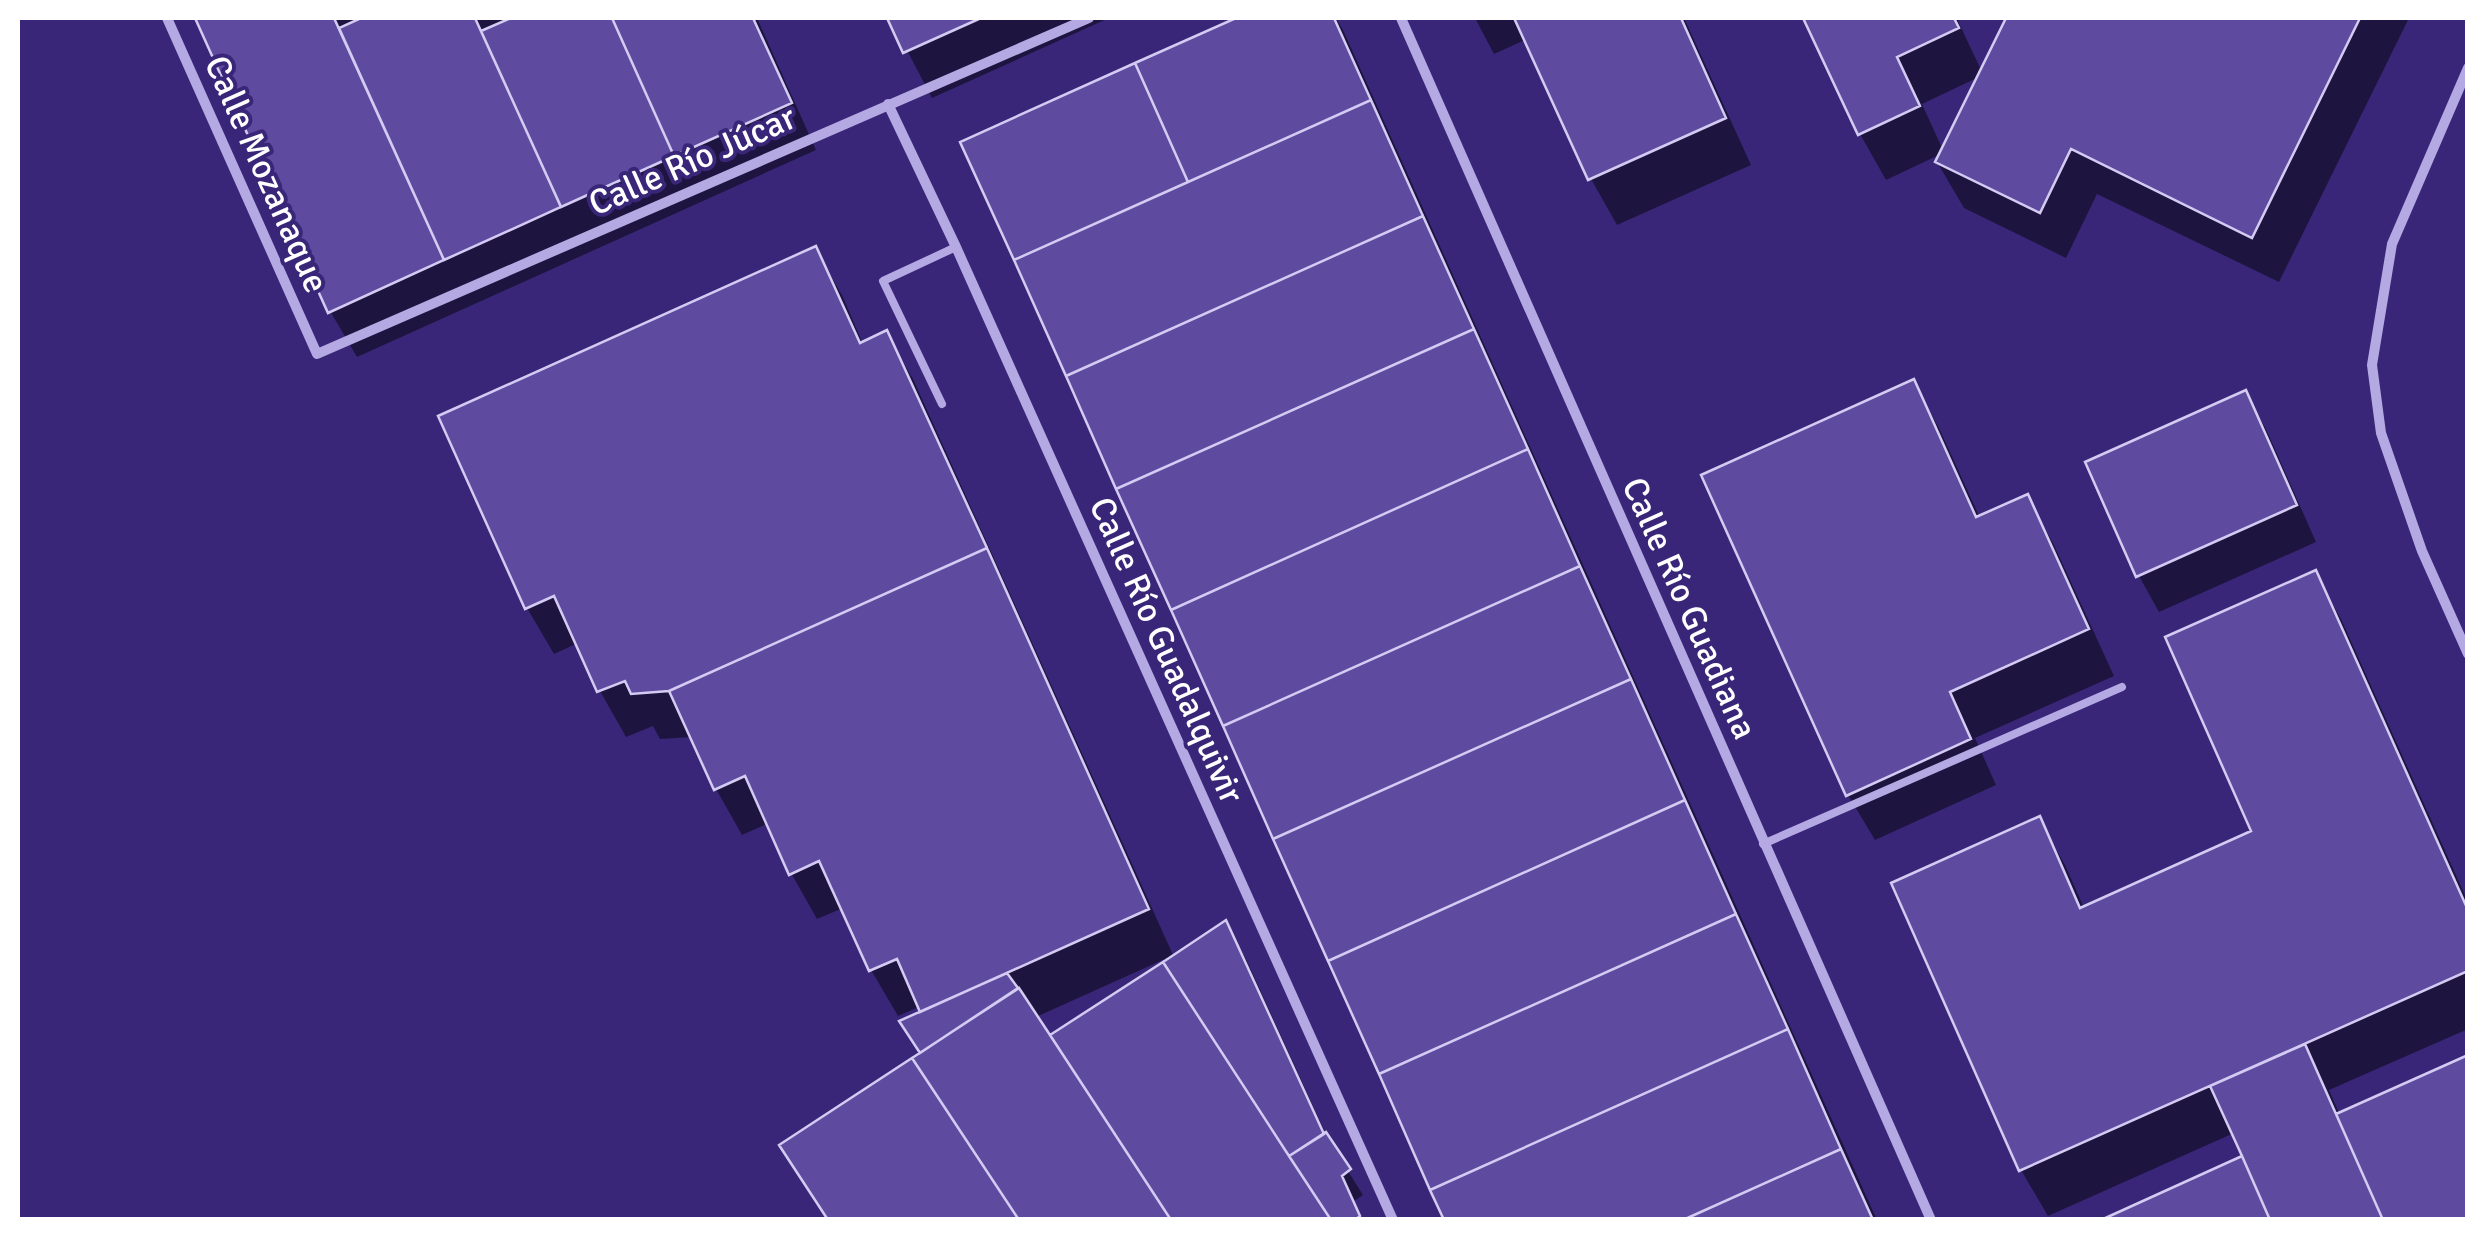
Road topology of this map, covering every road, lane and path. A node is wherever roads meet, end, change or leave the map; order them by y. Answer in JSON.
{"nodes":[{"id":1,"x":167,"y":18,"type":"edge"},
{"id":2,"x":1089,"y":18,"type":"edge"},
{"id":3,"x":1401,"y":18,"type":"edge"},
{"id":4,"x":2468,"y":68,"type":"edge"},
{"id":5,"x":888,"y":104,"type":"junction"},
{"id":6,"x":956,"y":247,"type":"junction"},
{"id":7,"x":317,"y":354,"type":"joint"},
{"id":8,"x":942,"y":404,"type":"dead end"},
{"id":9,"x":2468,"y":654,"type":"edge"},
{"id":10,"x":2122,"y":688,"type":"dead end"},
{"id":11,"x":1763,"y":844,"type":"junction"},
{"id":12,"x":1393,"y":1220,"type":"edge"},
{"id":13,"x":1931,"y":1220,"type":"edge"}],
"edges":[{"from":1,"to":7,"type":"street","name":"Calle Mozanaque"},
{"from":2,"to":5,"type":"street","name":"Calle Río Júcar"},
{"from":3,"to":11,"type":"street","name":"Calle Río Guadiana"},
{"from":4,"to":9,"type":"street"},
{"from":5,"to":6,"type":"street","name":"Calle Río Guadalquivir"},
{"from":5,"to":7,"type":"street","name":"Calle Río Júcar"},
{"from":6,"to":8,"type":"lane"},
{"from":6,"to":12,"type":"street","name":"Calle Río Guadalquivir"},
{"from":10,"to":11,"type":"lane"},
{"from":11,"to":13,"type":"street","name":"Calle Río Guadiana"}]}
